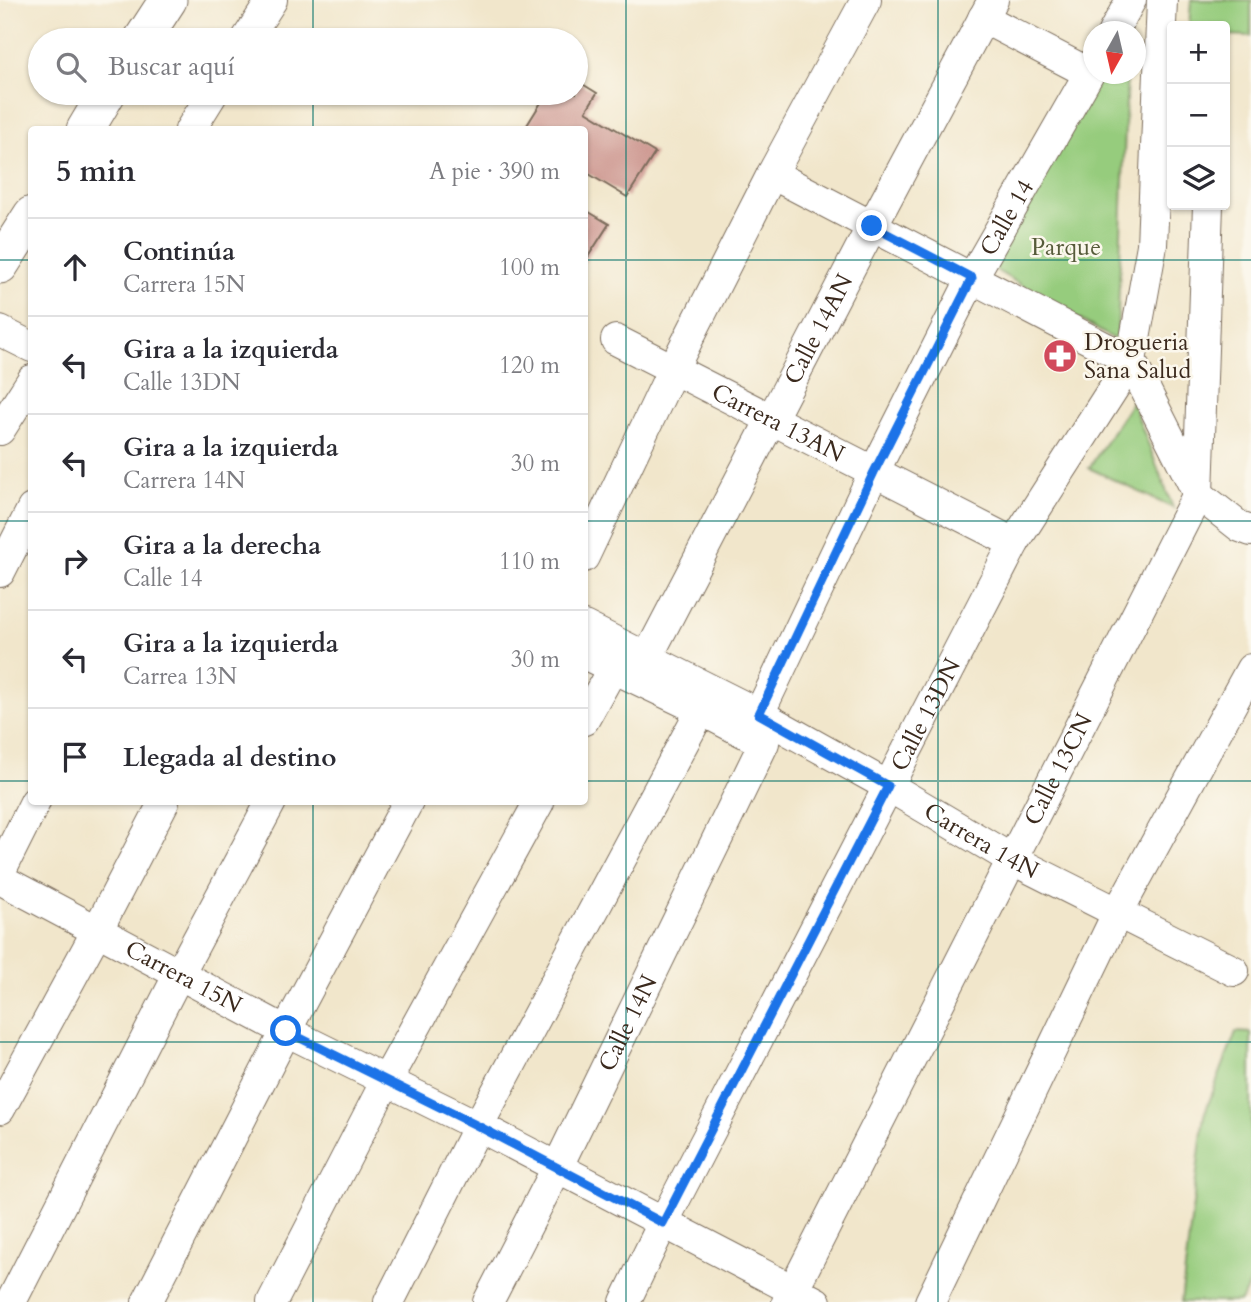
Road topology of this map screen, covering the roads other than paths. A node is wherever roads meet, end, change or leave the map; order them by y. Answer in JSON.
{"nodes":[{"id":1,"x":168,"y":0,"type":"edge"},
{"id":2,"x":272,"y":0,"type":"edge"},
{"id":3,"x":866,"y":0,"type":"edge"},
{"id":4,"x":1131,"y":0,"type":"edge"},
{"id":5,"x":1162,"y":0,"type":"edge"},
{"id":6,"x":988,"y":9,"type":"edge"},
{"id":7,"x":1119,"y":21,"type":"edge"},
{"id":8,"x":150,"y":28,"type":"edge"},
{"id":9,"x":254,"y":28,"type":"edge"},
{"id":10,"x":1083,"y":64,"type":"edge"},
{"id":11,"x":1083,"y":83,"type":"edge"},
{"id":12,"x":100,"y":105,"type":"edge"},
{"id":13,"x":206,"y":105,"type":"edge"},
{"id":14,"x":87,"y":126,"type":"edge"},
{"id":15,"x":192,"y":126,"type":"edge"},
{"id":16,"x":772,"y":174,"type":"junction"},
{"id":17,"x":1208,"y":210,"type":"edge"},
{"id":18,"x":28,"y":221,"type":"edge"},
{"id":19,"x":872,"y":226,"type":"junction"},
{"id":20,"x":0,"y":265,"type":"edge"},
{"id":21,"x":972,"y":278,"type":"junction"},
{"id":22,"x":0,"y":331,"type":"edge"},
{"id":23,"x":616,"y":340,"type":"dead end"},
{"id":24,"x":28,"y":345,"type":"edge"},
{"id":25,"x":1131,"y":361,"type":"junction"},
{"id":26,"x":673,"y":369,"type":"junction"},
{"id":27,"x":28,"y":386,"type":"edge"},
{"id":28,"x":772,"y":419,"type":"junction"},
{"id":29,"x":0,"y":430,"type":"edge"},
{"id":30,"x":874,"y":472,"type":"junction"},
{"id":31,"x":1198,"y":494,"type":"junction"},
{"id":32,"x":28,"y":517,"type":"edge"},
{"id":33,"x":1251,"y":531,"type":"edge"},
{"id":34,"x":1014,"y":543,"type":"junction"},
{"id":35,"x":588,"y":549,"type":"edge"},
{"id":36,"x":0,"y":572,"type":"edge"},
{"id":37,"x":588,"y":628,"type":"edge"},
{"id":38,"x":588,"y":656,"type":"edge"},
{"id":39,"x":647,"y":658,"type":"junction"},
{"id":40,"x":613,"y":668,"type":"junction"},
{"id":41,"x":1251,"y":669,"type":"edge"},
{"id":42,"x":701,"y":710,"type":"junction"},
{"id":43,"x":588,"y":713,"type":"edge"},
{"id":44,"x":759,"y":714,"type":"junction"},
{"id":45,"x":888,"y":786,"type":"junction"},
{"id":46,"x":34,"y":805,"type":"edge"},
{"id":47,"x":162,"y":805,"type":"edge"},
{"id":48,"x":269,"y":805,"type":"edge"},
{"id":49,"x":406,"y":805,"type":"edge"},
{"id":50,"x":538,"y":805,"type":"edge"},
{"id":51,"x":1012,"y":859,"type":"junction"},
{"id":52,"x":0,"y":872,"type":"edge"},
{"id":53,"x":0,"y":879,"type":"edge"},
{"id":54,"x":1118,"y":912,"type":"junction"},
{"id":55,"x":98,"y":929,"type":"junction"},
{"id":56,"x":1234,"y":971,"type":"dead end"},
{"id":57,"x":178,"y":974,"type":"junction"},
{"id":58,"x":286,"y":1031,"type":"junction"},
{"id":59,"x":386,"y":1081,"type":"junction"},
{"id":60,"x":0,"y":1109,"type":"edge"},
{"id":61,"x":478,"y":1126,"type":"junction"},
{"id":62,"x":556,"y":1168,"type":"junction"},
{"id":63,"x":663,"y":1223,"type":"junction"},
{"id":64,"x":799,"y":1298,"type":"edge"},
{"id":65,"x":11,"y":1302,"type":"edge"},
{"id":66,"x":147,"y":1302,"type":"edge"},
{"id":67,"x":272,"y":1302,"type":"edge"},
{"id":68,"x":389,"y":1302,"type":"edge"},
{"id":69,"x":488,"y":1302,"type":"edge"},
{"id":70,"x":625,"y":1302,"type":"edge"},
{"id":71,"x":930,"y":1302,"type":"edge"}],
"edges":[{"from":1,"to":8,"type":"main road"},
{"from":2,"to":9,"type":"street"},
{"from":3,"to":16,"type":"street"},
{"from":4,"to":7,"type":"street"},
{"from":5,"to":25,"type":"street"},
{"from":6,"to":10,"type":"street"},
{"from":6,"to":19,"type":"street","name":"Calle 14AN"},
{"from":11,"to":21,"type":"street","name":"Calle 14"},
{"from":12,"to":14,"type":"main road"},
{"from":13,"to":15,"type":"street"},
{"from":16,"to":19,"type":"street"},
{"from":16,"to":26,"type":"street"},
{"from":17,"to":31,"type":"street","name":"Calle 13CN"},
{"from":18,"to":20,"type":"main road"},
{"from":19,"to":21,"type":"street"},
{"from":19,"to":28,"type":"street","name":"Calle 14AN"},
{"from":21,"to":25,"type":"street"},
{"from":21,"to":30,"type":"street","name":"Calle 14"},
{"from":22,"to":24,"type":"street"},
{"from":23,"to":26,"type":"street","name":"Carrera 13AN"},
{"from":25,"to":31,"type":"street"},
{"from":25,"to":34,"type":"street","name":"Calle 13DN"},
{"from":26,"to":28,"type":"street","name":"Carrera 13AN"},
{"from":26,"to":35,"type":"street"},
{"from":27,"to":29,"type":"street"},
{"from":28,"to":30,"type":"street","name":"Carrera 13AN"},
{"from":28,"to":39,"type":"street","name":"Calle 14AN"},
{"from":30,"to":34,"type":"street","name":"Carrera 13AN"},
{"from":30,"to":44,"type":"street","name":"Calle 14"},
{"from":31,"to":33,"type":"street"},
{"from":31,"to":51,"type":"street","name":"Calle 13CN"},
{"from":32,"to":36,"type":"street"},
{"from":34,"to":45,"type":"street","name":"Calle 13DN"},
{"from":37,"to":39,"type":"street","name":"Carrera 14N"},
{"from":38,"to":40,"type":"street"},
{"from":39,"to":44,"type":"street","name":"Carrera 14N"},
{"from":40,"to":42,"type":"street"},
{"from":40,"to":43,"type":"street"},
{"from":41,"to":54,"type":"street"},
{"from":42,"to":61,"type":"street"},
{"from":42,"to":62,"type":"street","name":"Calle 14N"},
{"from":44,"to":45,"type":"street","name":"Carrera 14N"},
{"from":45,"to":51,"type":"street","name":"Carrera 14N"},
{"from":45,"to":63,"type":"street","name":"Calle 13DN"},
{"from":46,"to":52,"type":"street"},
{"from":47,"to":55,"type":"street"},
{"from":48,"to":57,"type":"street"},
{"from":49,"to":58,"type":"street"},
{"from":50,"to":59,"type":"street"},
{"from":51,"to":54,"type":"street","name":"Carrera 14N"},
{"from":51,"to":64,"type":"street","name":"Calle 13CN"},
{"from":53,"to":55,"type":"street","name":"Carrera 15N"},
{"from":54,"to":56,"type":"street","name":"Carrera 14N"},
{"from":54,"to":71,"type":"street"},
{"from":55,"to":57,"type":"street","name":"Carrera 15N"},
{"from":55,"to":60,"type":"street"},
{"from":57,"to":58,"type":"street","name":"Carrera 15N"},
{"from":57,"to":65,"type":"street"},
{"from":58,"to":59,"type":"street","name":"Carrera 15N"},
{"from":58,"to":66,"type":"street"},
{"from":59,"to":61,"type":"street","name":"Carrera 15N"},
{"from":59,"to":67,"type":"street"},
{"from":61,"to":62,"type":"street","name":"Carrera 15N"},
{"from":61,"to":68,"type":"street"},
{"from":62,"to":63,"type":"street","name":"Carrera 15N"},
{"from":62,"to":69,"type":"street","name":"Calle 14N"},
{"from":63,"to":64,"type":"street","name":"Carrera 15N"},
{"from":63,"to":70,"type":"street","name":"Calle 13DN"}]}
